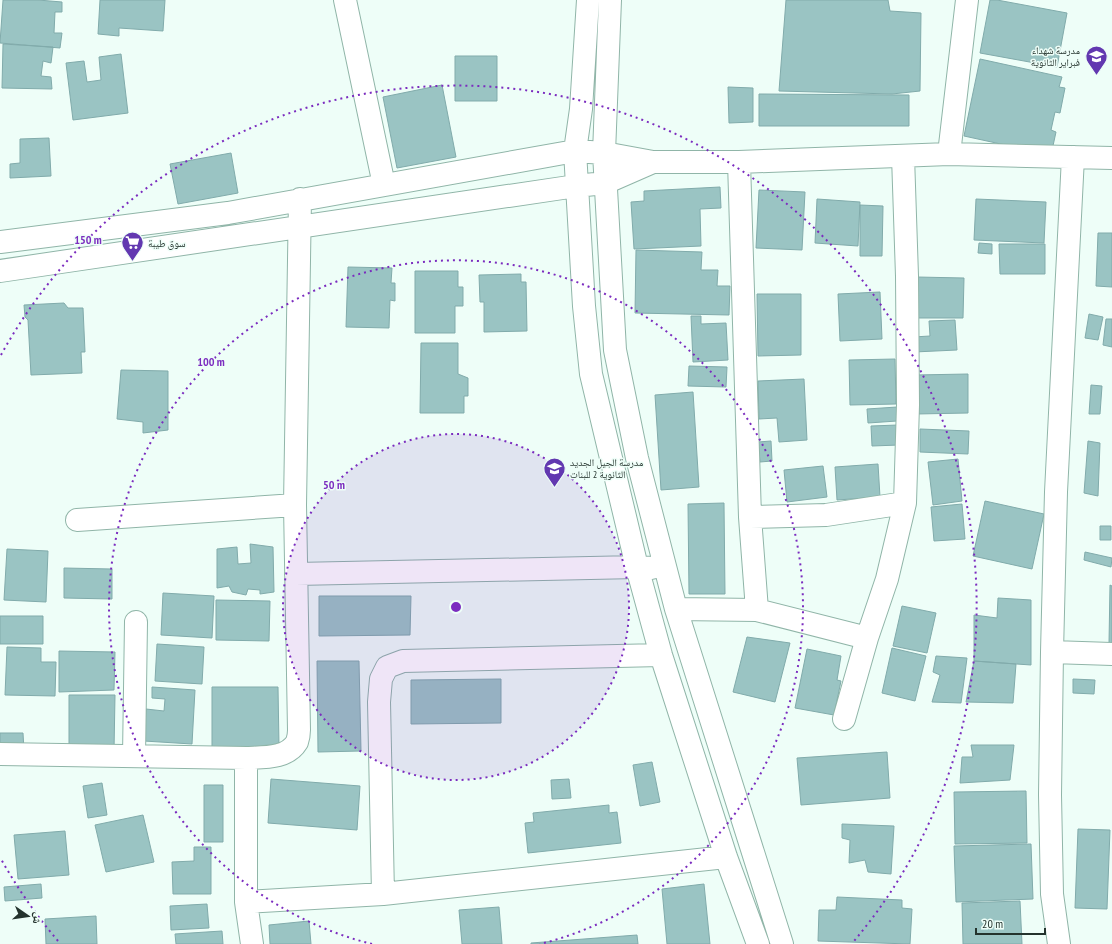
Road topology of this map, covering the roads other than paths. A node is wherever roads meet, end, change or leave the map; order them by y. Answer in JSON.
{"nodes":[{"id":1,"x":345,"y":0,"type":"edge"},
{"id":2,"x":588,"y":0,"type":"edge"},
{"id":3,"x":610,"y":0,"type":"edge"},
{"id":4,"x":967,"y":0,"type":"edge"},
{"id":5,"x":575,"y":151,"type":"junction"},
{"id":6,"x":604,"y":153,"type":"junction"},
{"id":7,"x":949,"y":154,"type":"junction"},
{"id":8,"x":903,"y":156,"type":"junction"},
{"id":9,"x":1073,"y":157,"type":"junction"},
{"id":10,"x":1112,"y":158,"type":"edge"},
{"id":11,"x":652,"y":162,"type":"junction"},
{"id":12,"x":739,"y":162,"type":"junction"},
{"id":13,"x":606,"y":183,"type":"junction"},
{"id":14,"x":384,"y":184,"type":"junction"},
{"id":15,"x":576,"y":186,"type":"junction"},
{"id":16,"x":300,"y":199,"type":"junction"},
{"id":17,"x":300,"y":227,"type":"junction"},
{"id":18,"x":0,"y":242,"type":"edge"},
{"id":19,"x":0,"y":271,"type":"edge"},
{"id":20,"x":905,"y":503,"type":"junction"},
{"id":21,"x":296,"y":505,"type":"junction"},
{"id":22,"x":750,"y":517,"type":"junction"},
{"id":23,"x":77,"y":520,"type":"dead end"},
{"id":24,"x":638,"y":568,"type":"junction"},
{"id":25,"x":666,"y":569,"type":"junction"},
{"id":26,"x":296,"y":574,"type":"junction"},
{"id":27,"x":676,"y":609,"type":"junction"},
{"id":28,"x":757,"y":610,"type":"junction"},
{"id":29,"x":136,"y":622,"type":"dead end"},
{"id":30,"x":867,"y":638,"type":"junction"},
{"id":31,"x":1052,"y":652,"type":"junction"},
{"id":32,"x":1112,"y":654,"type":"edge"},
{"id":33,"x":662,"y":655,"type":"junction"},
{"id":34,"x":844,"y":719,"type":"dead end"},
{"id":35,"x":0,"y":754,"type":"edge"},
{"id":36,"x":134,"y":756,"type":"junction"},
{"id":37,"x":246,"y":758,"type":"junction"},
{"id":38,"x":726,"y":857,"type":"junction"},
{"id":39,"x":383,"y":894,"type":"junction"},
{"id":40,"x":246,"y":902,"type":"junction"},
{"id":41,"x":252,"y":944,"type":"edge"},
{"id":42,"x":758,"y":944,"type":"edge"},
{"id":43,"x":782,"y":944,"type":"edge"},
{"id":44,"x":1059,"y":944,"type":"edge"}],
"edges":[{"from":1,"to":14,"type":"street"},
{"from":2,"to":5,"type":"street"},
{"from":3,"to":6,"type":"street"},
{"from":4,"to":7,"type":"street"},
{"from":5,"to":6,"type":"street"},
{"from":5,"to":14,"type":"street"},
{"from":5,"to":15,"type":"street"},
{"from":6,"to":11,"type":"street"},
{"from":6,"to":13,"type":"street"},
{"from":7,"to":8,"type":"street"},
{"from":7,"to":9,"type":"street"},
{"from":8,"to":12,"type":"street"},
{"from":8,"to":20,"type":"street"},
{"from":9,"to":10,"type":"street"},
{"from":9,"to":31,"type":"street"},
{"from":11,"to":12,"type":"street"},
{"from":11,"to":13,"type":"street"},
{"from":12,"to":22,"type":"street"},
{"from":13,"to":15,"type":"street"},
{"from":13,"to":25,"type":"street"},
{"from":14,"to":16,"type":"street"},
{"from":15,"to":17,"type":"street"},
{"from":15,"to":24,"type":"street"},
{"from":16,"to":17,"type":"street"},
{"from":16,"to":18,"type":"street"},
{"from":17,"to":19,"type":"street"},
{"from":17,"to":21,"type":"street"},
{"from":20,"to":22,"type":"street"},
{"from":20,"to":30,"type":"street"},
{"from":21,"to":23,"type":"street"},
{"from":21,"to":26,"type":"street"},
{"from":22,"to":28,"type":"street"},
{"from":24,"to":25,"type":"street"},
{"from":24,"to":26,"type":"street"},
{"from":24,"to":33,"type":"street"},
{"from":25,"to":27,"type":"street"},
{"from":26,"to":37,"type":"street"},
{"from":27,"to":28,"type":"street"},
{"from":27,"to":43,"type":"street"},
{"from":28,"to":30,"type":"street"},
{"from":29,"to":36,"type":"street"},
{"from":30,"to":34,"type":"street"},
{"from":31,"to":32,"type":"street"},
{"from":31,"to":44,"type":"street"},
{"from":33,"to":38,"type":"street"},
{"from":33,"to":39,"type":"street"},
{"from":35,"to":36,"type":"street"},
{"from":36,"to":37,"type":"street"},
{"from":37,"to":40,"type":"street"},
{"from":38,"to":39,"type":"street"},
{"from":38,"to":42,"type":"street"},
{"from":39,"to":40,"type":"street"},
{"from":40,"to":41,"type":"street"}]}
